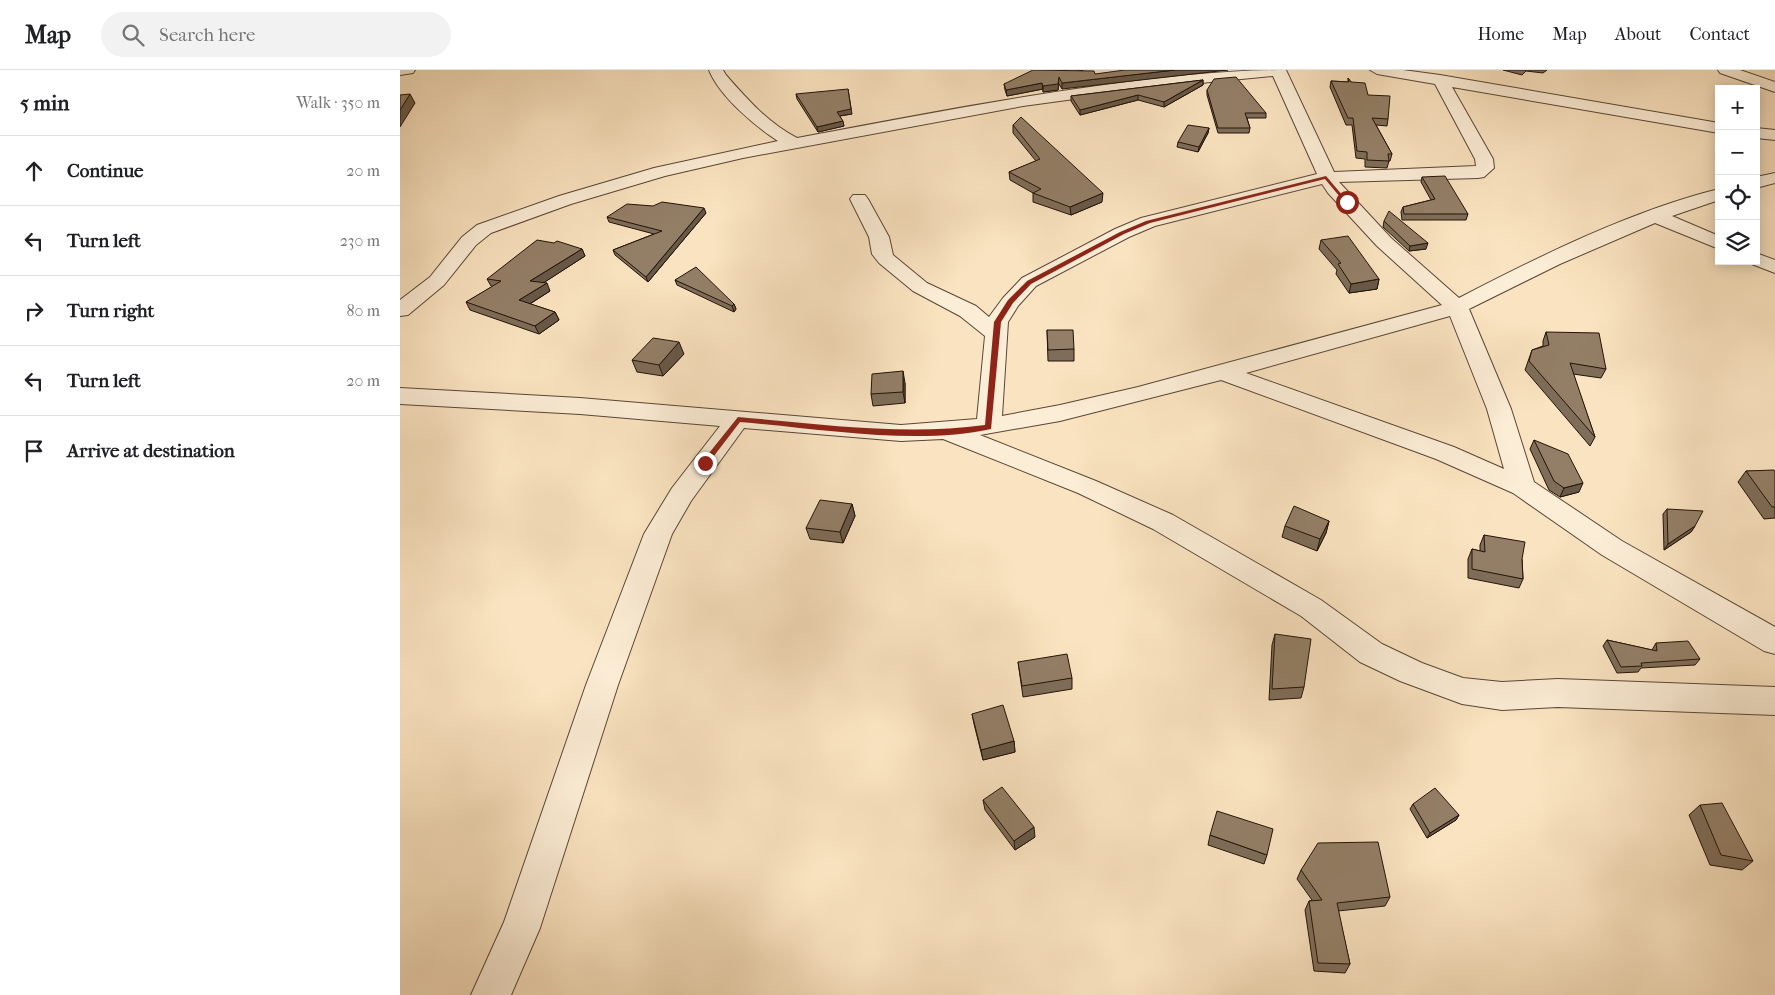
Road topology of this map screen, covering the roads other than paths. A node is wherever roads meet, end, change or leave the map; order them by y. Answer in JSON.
{"nodes":[{"id":1,"x":408,"y":70,"type":"edge"},
{"id":2,"x":716,"y":70,"type":"edge"},
{"id":3,"x":1381,"y":70,"type":"edge"},
{"id":4,"x":1725,"y":70,"type":"edge"},
{"id":5,"x":400,"y":71,"type":"edge"},
{"id":6,"x":1279,"y":71,"type":"edge"},
{"id":7,"x":1440,"y":80,"type":"junction"},
{"id":8,"x":1775,"y":87,"type":"edge"},
{"id":9,"x":1715,"y":127,"type":"edge"},
{"id":10,"x":1760,"y":133,"type":"edge"},
{"id":11,"x":1775,"y":135,"type":"edge"},
{"id":12,"x":796,"y":144,"type":"junction"},
{"id":13,"x":1326,"y":177,"type":"junction"},
{"id":14,"x":1775,"y":178,"type":"edge"},
{"id":15,"x":1760,"y":182,"type":"edge"},
{"id":16,"x":1715,"y":195,"type":"edge"},
{"id":17,"x":859,"y":199,"type":"dead end"},
{"id":18,"x":1655,"y":216,"type":"junction"},
{"id":19,"x":1715,"y":242,"type":"edge"},
{"id":20,"x":1760,"y":261,"type":"edge"},
{"id":21,"x":1775,"y":267,"type":"edge"},
{"id":22,"x":1457,"y":307,"type":"junction"},
{"id":23,"x":400,"y":310,"type":"edge"},
{"id":24,"x":996,"y":334,"type":"junction"},
{"id":25,"x":1221,"y":372,"type":"junction"},
{"id":26,"x":400,"y":396,"type":"edge"},
{"id":27,"x":738,"y":419,"type":"junction"},
{"id":28,"x":989,"y":427,"type":"junction"},
{"id":29,"x":950,"y":432,"type":"junction"},
{"id":30,"x":1522,"y":487,"type":"junction"},
{"id":31,"x":1775,"y":642,"type":"edge"},
{"id":32,"x":1775,"y":701,"type":"edge"},
{"id":33,"x":491,"y":995,"type":"edge"}],
"edges":[{"from":1,"to":5,"type":"street"},
{"from":2,"to":12,"type":"street"},
{"from":3,"to":7,"type":"street"},
{"from":4,"to":8,"type":"street"},
{"from":6,"to":12,"type":"street"},
{"from":6,"to":13,"type":"street"},
{"from":7,"to":9,"type":"street"},
{"from":7,"to":13,"type":"street"},
{"from":10,"to":11,"type":"street"},
{"from":12,"to":23,"type":"street"},
{"from":13,"to":22,"type":"street"},
{"from":13,"to":24,"type":"street"},
{"from":14,"to":15,"type":"street"},
{"from":16,"to":18,"type":"street"},
{"from":17,"to":24,"type":"street"},
{"from":18,"to":19,"type":"street"},
{"from":18,"to":22,"type":"street"},
{"from":20,"to":21,"type":"street"},
{"from":22,"to":25,"type":"street"},
{"from":22,"to":30,"type":"street"},
{"from":24,"to":28,"type":"street"},
{"from":25,"to":28,"type":"street"},
{"from":25,"to":30,"type":"street"},
{"from":26,"to":27,"type":"street"},
{"from":27,"to":29,"type":"street"},
{"from":27,"to":33,"type":"street"},
{"from":28,"to":29,"type":"street"},
{"from":29,"to":32,"type":"street"},
{"from":30,"to":31,"type":"street"}]}
